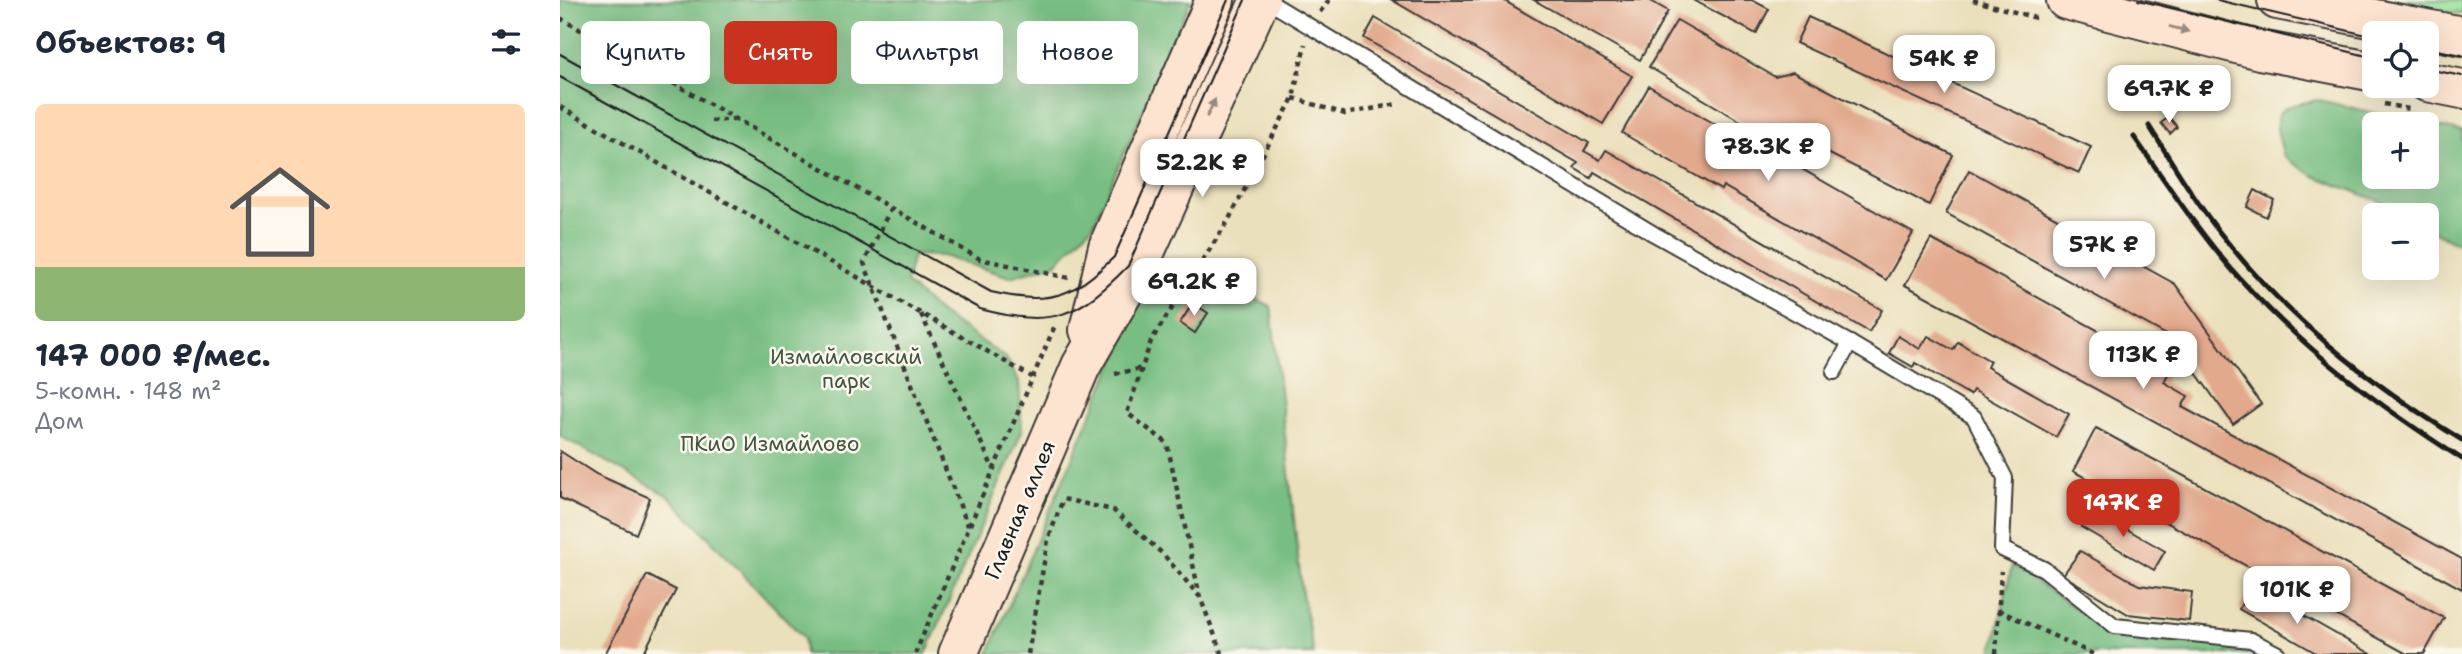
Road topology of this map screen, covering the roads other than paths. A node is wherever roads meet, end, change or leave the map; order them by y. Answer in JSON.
{"nodes":[{"id":1,"x":1215,"y":0,"type":"edge"},
{"id":2,"x":1263,"y":0,"type":"edge"},
{"id":3,"x":2066,"y":0,"type":"edge"},
{"id":4,"x":2277,"y":0,"type":"edge"},
{"id":5,"x":2462,"y":36,"type":"edge"},
{"id":6,"x":2362,"y":70,"type":"edge"},
{"id":7,"x":2439,"y":84,"type":"edge"},
{"id":8,"x":2462,"y":89,"type":"edge"},
{"id":9,"x":1850,"y":343,"type":"junction"},
{"id":10,"x":1082,"y":366,"type":"junction"},
{"id":11,"x":1833,"y":372,"type":"dead end"},
{"id":12,"x":958,"y":654,"type":"edge"},
{"id":13,"x":2278,"y":654,"type":"edge"}],
"edges":[{"from":1,"to":10,"type":"main road","name":"Главная аллея"},
{"from":2,"to":9,"type":"lane"},
{"from":10,"to":2,"type":"main road","name":"Главная аллея","one_way":true},
{"from":3,"to":6,"type":"main road","one_way":true},
{"from":4,"to":5,"type":"main road"},
{"from":7,"to":8,"type":"main road"},
{"from":9,"to":11,"type":"lane"},
{"from":9,"to":13,"type":"lane"},
{"from":10,"to":12,"type":"main road","name":"Главная аллея"}]}
